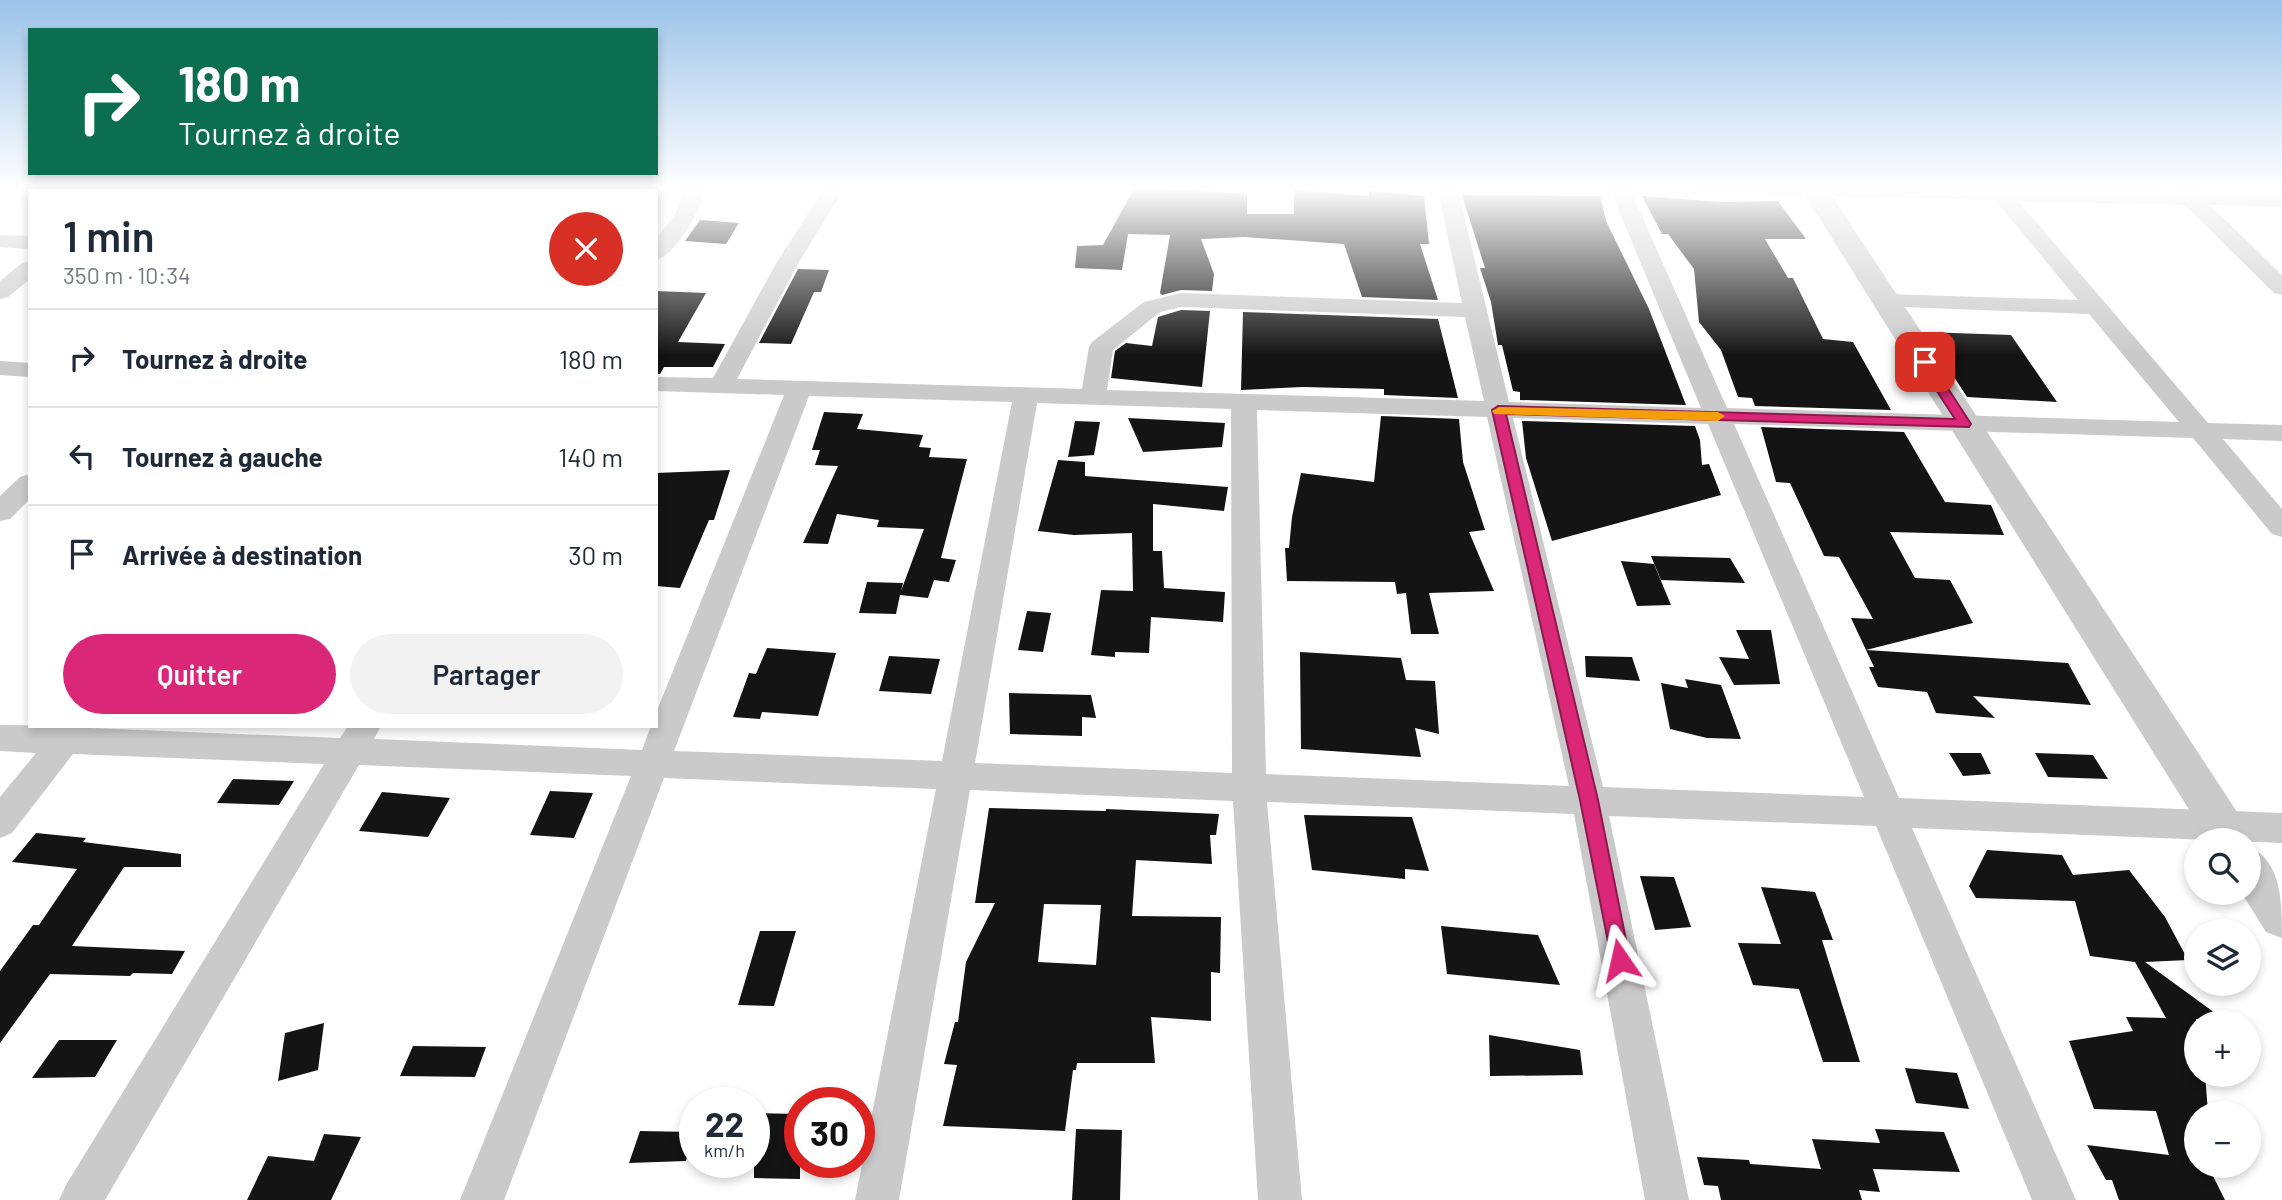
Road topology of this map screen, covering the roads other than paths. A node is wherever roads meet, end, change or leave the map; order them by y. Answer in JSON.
{"nodes":[{"id":1,"x":800,"y":243,"type":"edge"},
{"id":2,"x":1460,"y":243,"type":"edge"},
{"id":3,"x":1643,"y":243,"type":"edge"},
{"id":4,"x":1848,"y":243,"type":"edge"},
{"id":5,"x":2042,"y":243,"type":"edge"},
{"id":6,"x":2236,"y":243,"type":"edge"},
{"id":7,"x":28,"y":270,"type":"edge"},
{"id":8,"x":2282,"y":288,"type":"edge"},
{"id":9,"x":0,"y":292,"type":"edge"},
{"id":10,"x":1885,"y":301,"type":"junction"},
{"id":11,"x":2097,"y":307,"type":"junction"},
{"id":12,"x":1475,"y":310,"type":"junction"},
{"id":13,"x":0,"y":368,"type":"edge"},
{"id":14,"x":28,"y":370,"type":"edge"},
{"id":15,"x":658,"y":384,"type":"edge"},
{"id":16,"x":722,"y":384,"type":"junction"},
{"id":17,"x":799,"y":390,"type":"junction"},
{"id":18,"x":1026,"y":396,"type":"junction"},
{"id":19,"x":1093,"y":398,"type":"junction"},
{"id":20,"x":1244,"y":403,"type":"junction"},
{"id":21,"x":1498,"y":410,"type":"junction"},
{"id":22,"x":1718,"y":416,"type":"junction"},
{"id":23,"x":1965,"y":424,"type":"junction"},
{"id":24,"x":2200,"y":430,"type":"junction"},
{"id":25,"x":2282,"y":433,"type":"edge"},
{"id":26,"x":28,"y":485,"type":"edge"},
{"id":27,"x":0,"y":512,"type":"edge"},
{"id":28,"x":2282,"y":527,"type":"edge"},
{"id":29,"x":71,"y":734,"type":"edge"},
{"id":30,"x":0,"y":738,"type":"edge"},
{"id":31,"x":357,"y":739,"type":"edge"},
{"id":32,"x":653,"y":764,"type":"junction"},
{"id":33,"x":956,"y":776,"type":"junction"},
{"id":34,"x":1250,"y":788,"type":"junction"},
{"id":35,"x":1589,"y":800,"type":"junction"},
{"id":36,"x":1888,"y":812,"type":"junction"},
{"id":37,"x":0,"y":822,"type":"edge"},
{"id":38,"x":2224,"y":828,"type":"edge"},
{"id":39,"x":2282,"y":828,"type":"edge"},
{"id":40,"x":2184,"y":830,"type":"edge"},
{"id":41,"x":2261,"y":830,"type":"edge"},
{"id":42,"x":2261,"y":885,"type":"edge"},
{"id":43,"x":2282,"y":918,"type":"edge"},
{"id":44,"x":81,"y":1200,"type":"edge"},
{"id":45,"x":482,"y":1200,"type":"edge"},
{"id":46,"x":877,"y":1200,"type":"edge"},
{"id":47,"x":1280,"y":1200,"type":"edge"},
{"id":48,"x":1667,"y":1200,"type":"edge"},
{"id":49,"x":2054,"y":1200,"type":"edge"}],
"edges":[{"from":1,"to":16,"type":"street"},
{"from":2,"to":12,"type":"street"},
{"from":3,"to":22,"type":"street"},
{"from":4,"to":10,"type":"street"},
{"from":5,"to":11,"type":"street"},
{"from":6,"to":8,"type":"street"},
{"from":7,"to":9,"type":"street"},
{"from":10,"to":11,"type":"street"},
{"from":10,"to":23,"type":"street"},
{"from":11,"to":24,"type":"street"},
{"from":12,"to":19,"type":"street"},
{"from":12,"to":21,"type":"street"},
{"from":13,"to":14,"type":"street"},
{"from":15,"to":16,"type":"street"},
{"from":16,"to":17,"type":"street"},
{"from":17,"to":18,"type":"street"},
{"from":17,"to":32,"type":"street"},
{"from":18,"to":19,"type":"street"},
{"from":18,"to":33,"type":"street"},
{"from":19,"to":20,"type":"street"},
{"from":20,"to":21,"type":"street"},
{"from":20,"to":34,"type":"street"},
{"from":21,"to":22,"type":"street"},
{"from":21,"to":35,"type":"street"},
{"from":22,"to":23,"type":"street"},
{"from":22,"to":36,"type":"street"},
{"from":23,"to":24,"type":"street"},
{"from":23,"to":38,"type":"street"},
{"from":24,"to":25,"type":"street"},
{"from":24,"to":28,"type":"street"},
{"from":26,"to":27,"type":"street"},
{"from":29,"to":30,"type":"street"},
{"from":29,"to":31,"type":"street"},
{"from":29,"to":37,"type":"street"},
{"from":31,"to":32,"type":"street"},
{"from":31,"to":44,"type":"street"},
{"from":32,"to":33,"type":"street"},
{"from":32,"to":45,"type":"street"},
{"from":33,"to":34,"type":"street"},
{"from":33,"to":46,"type":"street"},
{"from":34,"to":35,"type":"street"},
{"from":34,"to":47,"type":"street"},
{"from":35,"to":36,"type":"street"},
{"from":35,"to":48,"type":"street"},
{"from":36,"to":40,"type":"street"},
{"from":36,"to":49,"type":"street"},
{"from":39,"to":41,"type":"street"},
{"from":42,"to":43,"type":"street"}]}
